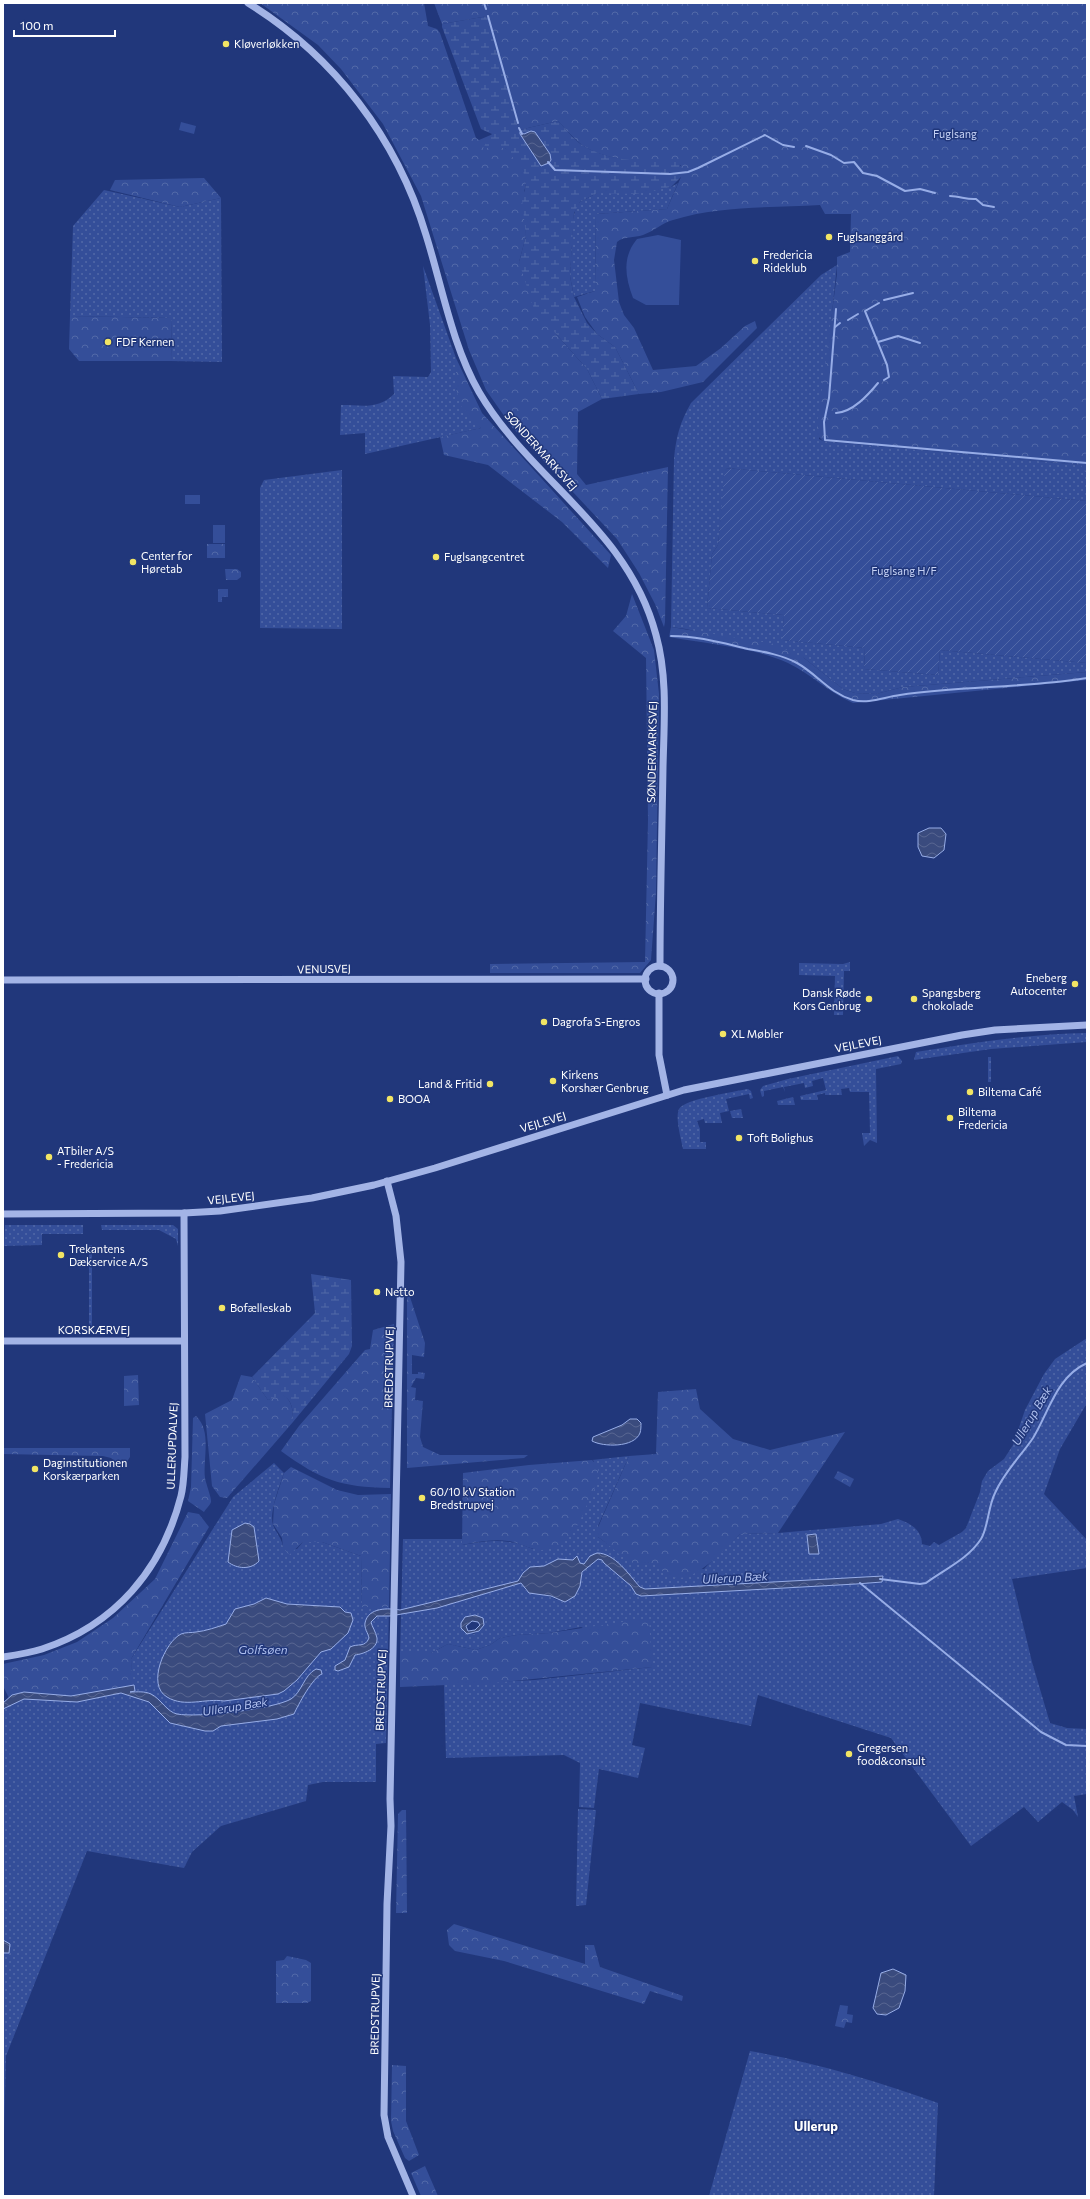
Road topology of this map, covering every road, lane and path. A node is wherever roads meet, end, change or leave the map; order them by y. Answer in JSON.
{"nodes":[{"id":1,"x":248,"y":3,"type":"edge"},
{"id":2,"x":660,"y":966,"type":"junction"},
{"id":3,"x":646,"y":979,"type":"junction"},
{"id":4,"x":3,"y":980,"type":"edge"},
{"id":5,"x":659,"y":993,"type":"junction"},
{"id":6,"x":1087,"y":1024,"type":"edge"},
{"id":7,"x":667,"y":1095,"type":"junction"},
{"id":8,"x":387,"y":1181,"type":"junction"},
{"id":9,"x":184,"y":1213,"type":"junction"},
{"id":10,"x":3,"y":1214,"type":"edge"},
{"id":11,"x":3,"y":1340,"type":"edge"},
{"id":12,"x":184,"y":1341,"type":"junction"},
{"id":13,"x":3,"y":1657,"type":"edge"},
{"id":14,"x":413,"y":2196,"type":"edge"}],
"edges":[{"from":1,"to":2,"type":"street","name":"SØNDERMARKSVEJ"},
{"from":2,"to":3,"type":"street"},
{"from":2,"to":5,"type":"street"},
{"from":3,"to":4,"type":"street","name":"VENUSVEJ"},
{"from":3,"to":5,"type":"street"},
{"from":5,"to":7,"type":"street"},
{"from":6,"to":7,"type":"street","name":"VEJLEVEJ"},
{"from":7,"to":8,"type":"street","name":"VEJLEVEJ"},
{"from":8,"to":9,"type":"street","name":"VEJLEVEJ"},
{"from":8,"to":14,"type":"street","name":"BREDSTRUPVEJ"},
{"from":9,"to":10,"type":"street","name":"VEJLEVEJ"},
{"from":9,"to":12,"type":"street","name":"ULLERUPDALVEJ"},
{"from":11,"to":12,"type":"street","name":"KORSKÆRVEJ"},
{"from":12,"to":13,"type":"street","name":"ULLERUPDALVEJ"}]}
